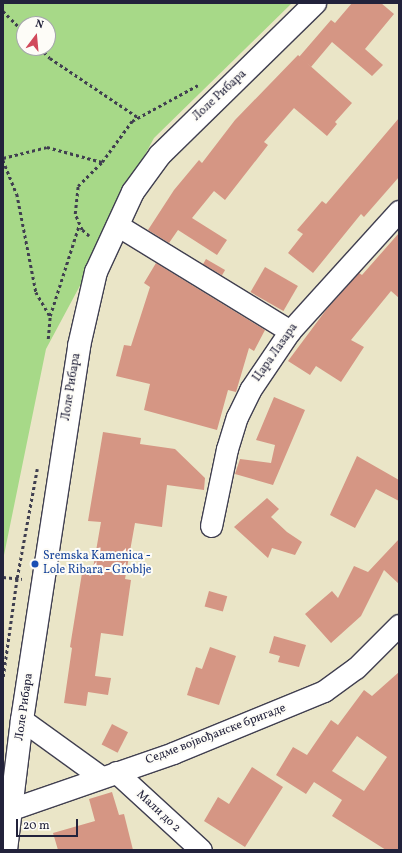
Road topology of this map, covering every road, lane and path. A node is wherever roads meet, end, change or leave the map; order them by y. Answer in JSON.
{"nodes":[{"id":1,"x":314,"y":3,"type":"edge"},
{"id":2,"x":3,"y":11,"type":"edge"},
{"id":3,"x":16,"y":24,"type":"edge"},
{"id":4,"x":48,"y":56,"type":"edge"},
{"id":5,"x":202,"y":83,"type":"dead end"},
{"id":6,"x":139,"y":118,"type":"junction"},
{"id":7,"x":3,"y":159,"type":"edge"},
{"id":8,"x":102,"y":162,"type":"junction"},
{"id":9,"x":399,"y":211,"type":"edge"},
{"id":10,"x":79,"y":224,"type":"junction"},
{"id":11,"x":117,"y":225,"type":"junction"},
{"id":12,"x":107,"y":248,"type":"junction"},
{"id":13,"x":50,"y":316,"type":"junction"},
{"id":14,"x":290,"y":331,"type":"junction"},
{"id":15,"x":48,"y":339,"type":"dead end"},
{"id":16,"x":38,"y":464,"type":"dead end"},
{"id":17,"x":211,"y":526,"type":"dead end"},
{"id":18,"x":399,"y":625,"type":"edge"},
{"id":19,"x":3,"y":677,"type":"edge"},
{"id":20,"x":22,"y":720,"type":"junction"},
{"id":21,"x":108,"y":775,"type":"junction"},
{"id":22,"x":7,"y":811,"type":"edge"},
{"id":23,"x":6,"y":850,"type":"edge"},
{"id":24,"x":201,"y":850,"type":"edge"}],
"edges":[{"from":1,"to":11,"type":"street","name":"Лоле Рибара"},
{"from":2,"to":3,"type":"path"},
{"from":4,"to":6,"type":"path"},
{"from":5,"to":6,"type":"path"},
{"from":6,"to":8,"type":"path"},
{"from":7,"to":8,"type":"path"},
{"from":7,"to":13,"type":"path"},
{"from":8,"to":10,"type":"path"},
{"from":9,"to":14,"type":"street","name":"Цара Лазара"},
{"from":10,"to":12,"type":"path"},
{"from":10,"to":13,"type":"path"},
{"from":11,"to":12,"type":"street","name":"Лоле Рибара"},
{"from":11,"to":14,"type":"street"},
{"from":12,"to":20,"type":"street","name":"Лоле Рибара"},
{"from":13,"to":15,"type":"path"},
{"from":14,"to":17,"type":"street","name":"Цара Лазара"},
{"from":16,"to":19,"type":"path"},
{"from":18,"to":21,"type":"street","name":"Седме војвођанске бригаде"},
{"from":20,"to":21,"type":"street","name":"Мали до 2"},
{"from":20,"to":22,"type":"street","name":"Лоле Рибара"},
{"from":21,"to":22,"type":"street","name":"Седме војвођанске бригаде"},
{"from":21,"to":24,"type":"street","name":"Мали до 2"},
{"from":22,"to":23,"type":"street","name":"Лоле Рибара"}]}
